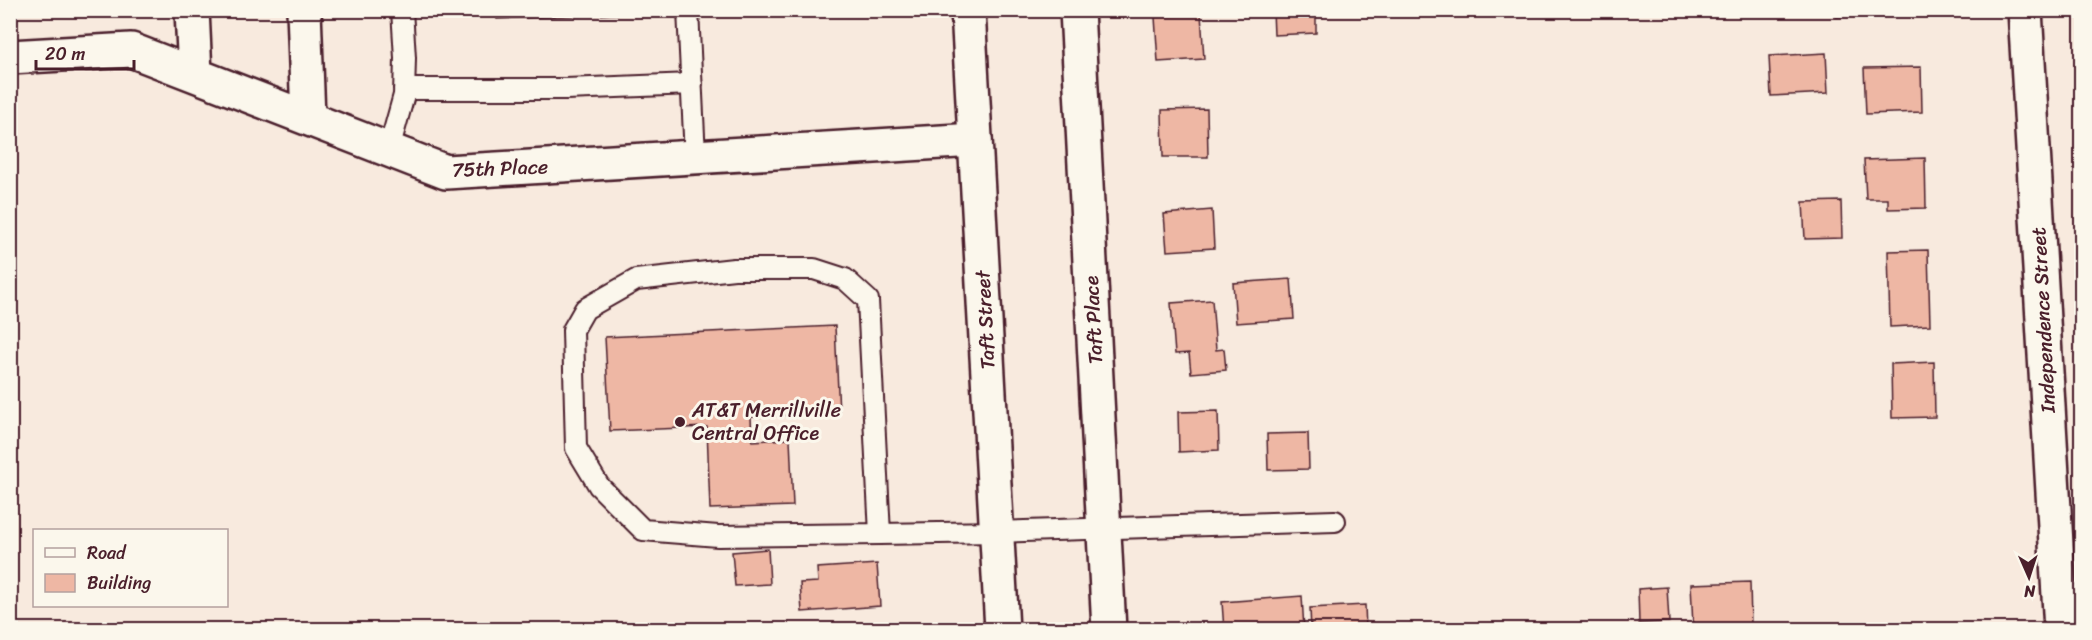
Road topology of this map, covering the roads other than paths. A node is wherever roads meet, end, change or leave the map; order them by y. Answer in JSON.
{"nodes":[{"id":1,"x":192,"y":10,"type":"edge"},
{"id":2,"x":304,"y":10,"type":"edge"},
{"id":3,"x":402,"y":10,"type":"edge"},
{"id":4,"x":688,"y":10,"type":"edge"},
{"id":5,"x":968,"y":10,"type":"edge"},
{"id":6,"x":1077,"y":10,"type":"edge"},
{"id":7,"x":2025,"y":10,"type":"edge"},
{"id":8,"x":10,"y":57,"type":"edge"},
{"id":9,"x":195,"y":74,"type":"junction"},
{"id":10,"x":692,"y":84,"type":"junction"},
{"id":11,"x":405,"y":89,"type":"junction"},
{"id":12,"x":308,"y":118,"type":"junction"},
{"id":13,"x":975,"y":140,"type":"junction"},
{"id":14,"x":389,"y":149,"type":"junction"},
{"id":15,"x":695,"y":157,"type":"junction"},
{"id":16,"x":1335,"y":520,"type":"dead end"},
{"id":17,"x":1104,"y":527,"type":"junction"},
{"id":18,"x":997,"y":532,"type":"junction"},
{"id":19,"x":880,"y":534,"type":"junction"},
{"id":20,"x":1002,"y":630,"type":"edge"},
{"id":21,"x":1109,"y":630,"type":"edge"},
{"id":22,"x":2061,"y":630,"type":"edge"}],
"edges":[{"from":1,"to":9,"type":"street"},
{"from":2,"to":12,"type":"street"},
{"from":3,"to":11,"type":"lane"},
{"from":4,"to":10,"type":"lane"},
{"from":5,"to":13,"type":"street","name":"Taft Street"},
{"from":6,"to":17,"type":"street","name":"Taft Place"},
{"from":7,"to":22,"type":"street","name":"Independence Street"},
{"from":8,"to":9,"type":"street","name":"75th Place"},
{"from":9,"to":12,"type":"street","name":"75th Place"},
{"from":10,"to":11,"type":"lane"},
{"from":10,"to":15,"type":"lane"},
{"from":11,"to":14,"type":"lane"},
{"from":12,"to":14,"type":"street","name":"75th Place"},
{"from":13,"to":15,"type":"street","name":"75th Place"},
{"from":13,"to":18,"type":"street","name":"Taft Street"},
{"from":14,"to":15,"type":"street","name":"75th Place"},
{"from":16,"to":17,"type":"lane"},
{"from":17,"to":18,"type":"lane"},
{"from":17,"to":21,"type":"street","name":"Taft Place"},
{"from":18,"to":19,"type":"lane"},
{"from":18,"to":20,"type":"street","name":"Taft Street"},
{"from":19,"to":19,"type":"lane"}]}
